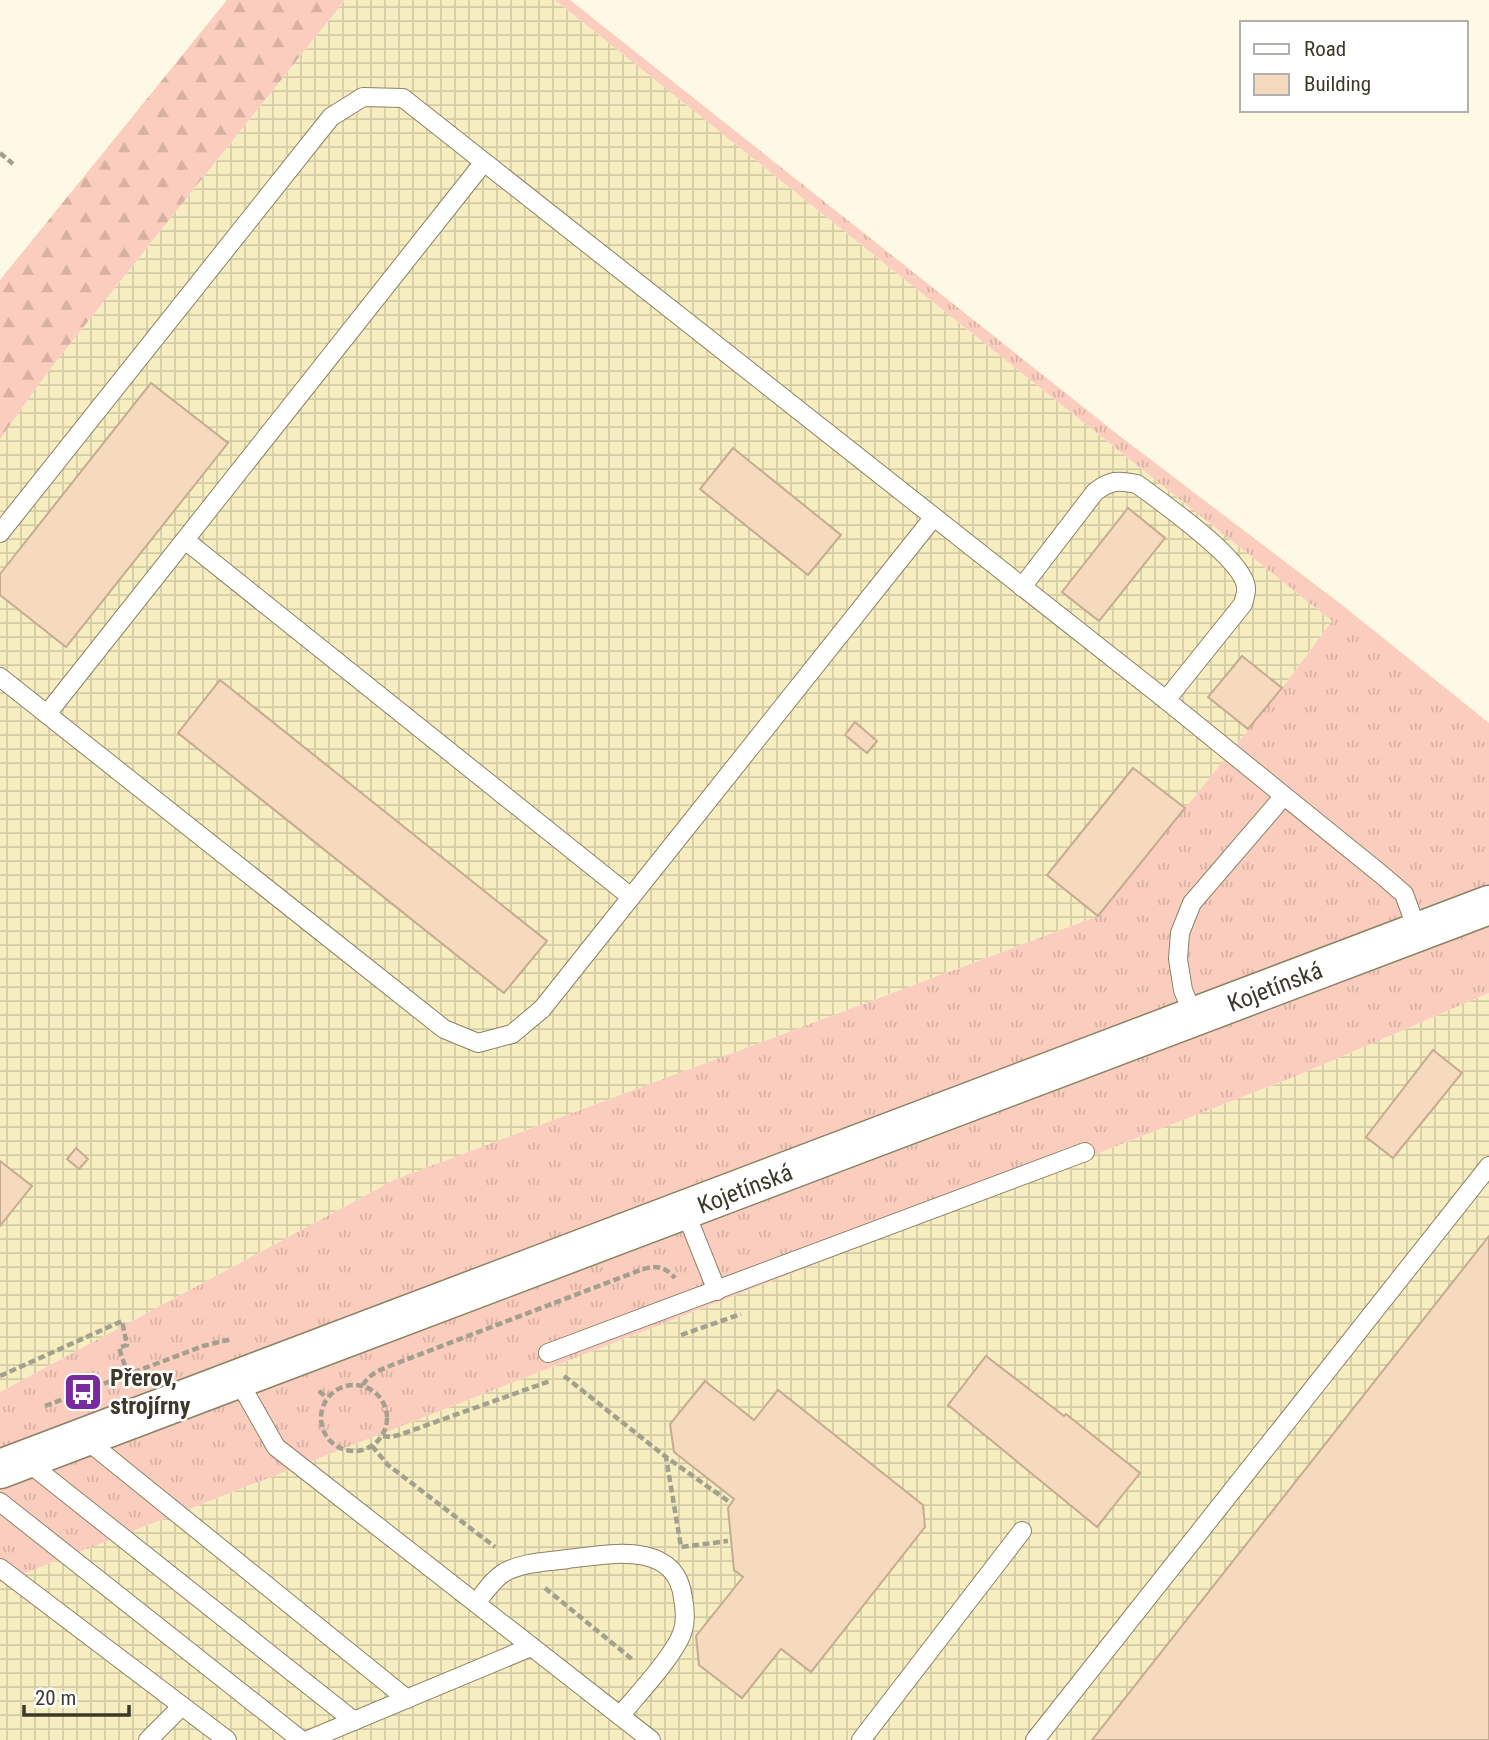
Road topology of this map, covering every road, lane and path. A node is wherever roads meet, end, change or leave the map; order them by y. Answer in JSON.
{"nodes":[{"id":1,"x":0,"y":153,"type":"edge"},
{"id":2,"x":484,"y":162,"type":"junction"},
{"id":3,"x":13,"y":164,"type":"dead end"},
{"id":4,"x":933,"y":518,"type":"junction"},
{"id":5,"x":0,"y":534,"type":"edge"},
{"id":6,"x":185,"y":540,"type":"junction"},
{"id":7,"x":1022,"y":587,"type":"junction"},
{"id":8,"x":0,"y":677,"type":"edge"},
{"id":9,"x":1166,"y":701,"type":"junction"},
{"id":10,"x":47,"y":714,"type":"junction"},
{"id":11,"x":1283,"y":797,"type":"junction"},
{"id":12,"x":631,"y":897,"type":"junction"},
{"id":13,"x":1489,"y":905,"type":"edge"},
{"id":14,"x":1418,"y":932,"type":"junction"},
{"id":15,"x":1194,"y":1017,"type":"junction"},
{"id":16,"x":1085,"y":1152,"type":"dead end"},
{"id":17,"x":1489,"y":1166,"type":"edge"},
{"id":18,"x":685,"y":1212,"type":"junction"},
{"id":19,"x":677,"y":1280,"type":"dead end"},
{"id":20,"x":717,"y":1291,"type":"junction"},
{"id":21,"x":203,"y":1346,"type":"dead end"},
{"id":22,"x":548,"y":1353,"type":"dead end"},
{"id":23,"x":128,"y":1375,"type":"junction"},
{"id":24,"x":0,"y":1376,"type":"edge"},
{"id":25,"x":564,"y":1376,"type":"dead end"},
{"id":26,"x":238,"y":1380,"type":"junction"},
{"id":27,"x":363,"y":1385,"type":"junction"},
{"id":28,"x":319,"y":1391,"type":"dead end"},
{"id":29,"x":327,"y":1398,"type":"junction"},
{"id":30,"x":45,"y":1406,"type":"dead end"},
{"id":31,"x":84,"y":1438,"type":"junction"},
{"id":32,"x":666,"y":1457,"type":"junction"},
{"id":33,"x":12,"y":1465,"type":"edge"},
{"id":34,"x":728,"y":1501,"type":"dead end"},
{"id":35,"x":0,"y":1503,"type":"edge"},
{"id":36,"x":1021,"y":1531,"type":"dead end"},
{"id":37,"x":729,"y":1541,"type":"dead end"},
{"id":38,"x":0,"y":1568,"type":"edge"},
{"id":39,"x":476,"y":1603,"type":"junction"},
{"id":40,"x":531,"y":1647,"type":"junction"},
{"id":41,"x":407,"y":1699,"type":"junction"},
{"id":42,"x":182,"y":1706,"type":"junction"},
{"id":43,"x":620,"y":1716,"type":"junction"},
{"id":44,"x":354,"y":1721,"type":"junction"},
{"id":45,"x":148,"y":1740,"type":"edge"},
{"id":46,"x":227,"y":1740,"type":"edge"},
{"id":47,"x":301,"y":1740,"type":"edge"},
{"id":48,"x":308,"y":1740,"type":"edge"},
{"id":49,"x":651,"y":1740,"type":"edge"},
{"id":50,"x":861,"y":1740,"type":"edge"},
{"id":51,"x":1035,"y":1740,"type":"edge"}],
"edges":[{"from":1,"to":3,"type":"path"},
{"from":2,"to":4,"type":"lane"},
{"from":2,"to":5,"type":"lane"},
{"from":2,"to":6,"type":"lane"},
{"from":4,"to":7,"type":"lane"},
{"from":4,"to":12,"type":"lane"},
{"from":6,"to":10,"type":"lane"},
{"from":6,"to":12,"type":"lane"},
{"from":7,"to":9,"type":"lane"},
{"from":7,"to":9,"type":"lane"},
{"from":8,"to":10,"type":"lane"},
{"from":9,"to":11,"type":"lane"},
{"from":10,"to":12,"type":"lane"},
{"from":11,"to":14,"type":"lane"},
{"from":11,"to":15,"type":"lane"},
{"from":13,"to":14,"type":"main road","name":"Kojetínská"},
{"from":14,"to":15,"type":"main road","name":"Kojetínská"},
{"from":15,"to":18,"type":"main road","name":"Kojetínská"},
{"from":16,"to":20,"type":"lane"},
{"from":17,"to":51,"type":"lane"},
{"from":18,"to":20,"type":"lane"},
{"from":18,"to":26,"type":"main road","name":"Kojetínská"},
{"from":19,"to":27,"type":"path"},
{"from":20,"to":22,"type":"lane"},
{"from":21,"to":23,"type":"path"},
{"from":23,"to":24,"type":"path"},
{"from":23,"to":30,"type":"path"},
{"from":25,"to":32,"type":"path"},
{"from":26,"to":31,"type":"main road","name":"Kojetínská"},
{"from":26,"to":39,"type":"lane"},
{"from":27,"to":29,"type":"path"},
{"from":27,"to":29,"type":"path"},
{"from":28,"to":29,"type":"path"},
{"from":31,"to":33,"type":"main road","name":"Kojetínská"},
{"from":31,"to":41,"type":"lane"},
{"from":32,"to":34,"type":"path"},
{"from":32,"to":37,"type":"path"},
{"from":33,"to":44,"type":"lane"},
{"from":35,"to":47,"type":"lane"},
{"from":36,"to":50,"type":"lane"},
{"from":38,"to":42,"type":"lane"},
{"from":39,"to":40,"type":"lane"},
{"from":39,"to":43,"type":"lane"},
{"from":40,"to":41,"type":"lane"},
{"from":40,"to":43,"type":"lane"},
{"from":41,"to":44,"type":"lane"},
{"from":42,"to":45,"type":"lane"},
{"from":42,"to":46,"type":"lane"},
{"from":43,"to":49,"type":"lane"},
{"from":44,"to":48,"type":"lane"}]}
